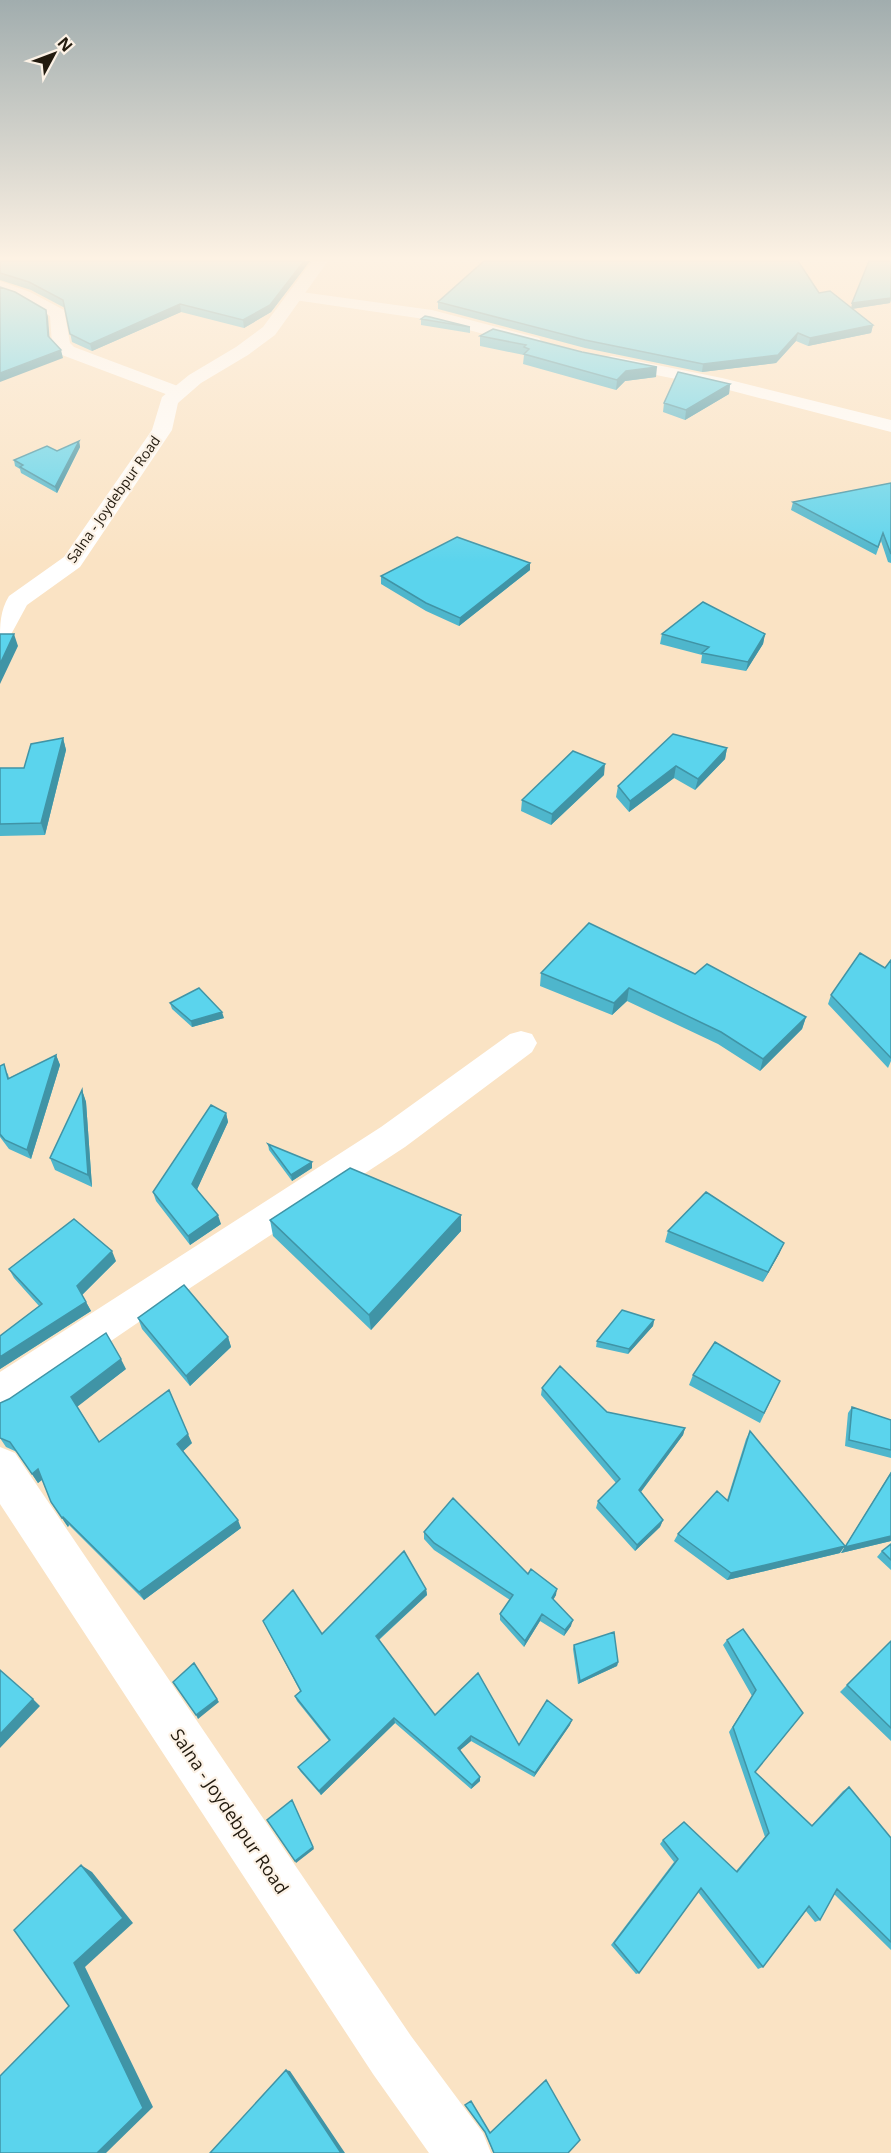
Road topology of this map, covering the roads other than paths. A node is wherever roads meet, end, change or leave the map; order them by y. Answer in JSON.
{"nodes":[{"id":1,"x":96,"y":361,"type":"edge"},
{"id":2,"x":223,"y":361,"type":"edge"},
{"id":3,"x":616,"y":361,"type":"edge"},
{"id":4,"x":177,"y":392,"type":"junction"},
{"id":5,"x":891,"y":426,"type":"edge"},
{"id":6,"x":0,"y":635,"type":"edge"},
{"id":7,"x":521,"y":1043,"type":"dead end"},
{"id":8,"x":0,"y":1394,"type":"edge"},
{"id":9,"x":0,"y":1467,"type":"edge"},
{"id":10,"x":463,"y":2153,"type":"edge"}],
"edges":[{"from":1,"to":4,"type":"street"},
{"from":2,"to":4,"type":"street"},
{"from":3,"to":5,"type":"street"},
{"from":4,"to":6,"type":"street","name":"Salna - Joydebpur Road"},
{"from":7,"to":8,"type":"street"},
{"from":9,"to":10,"type":"street","name":"Salna - Joydebpur Road"}]}
